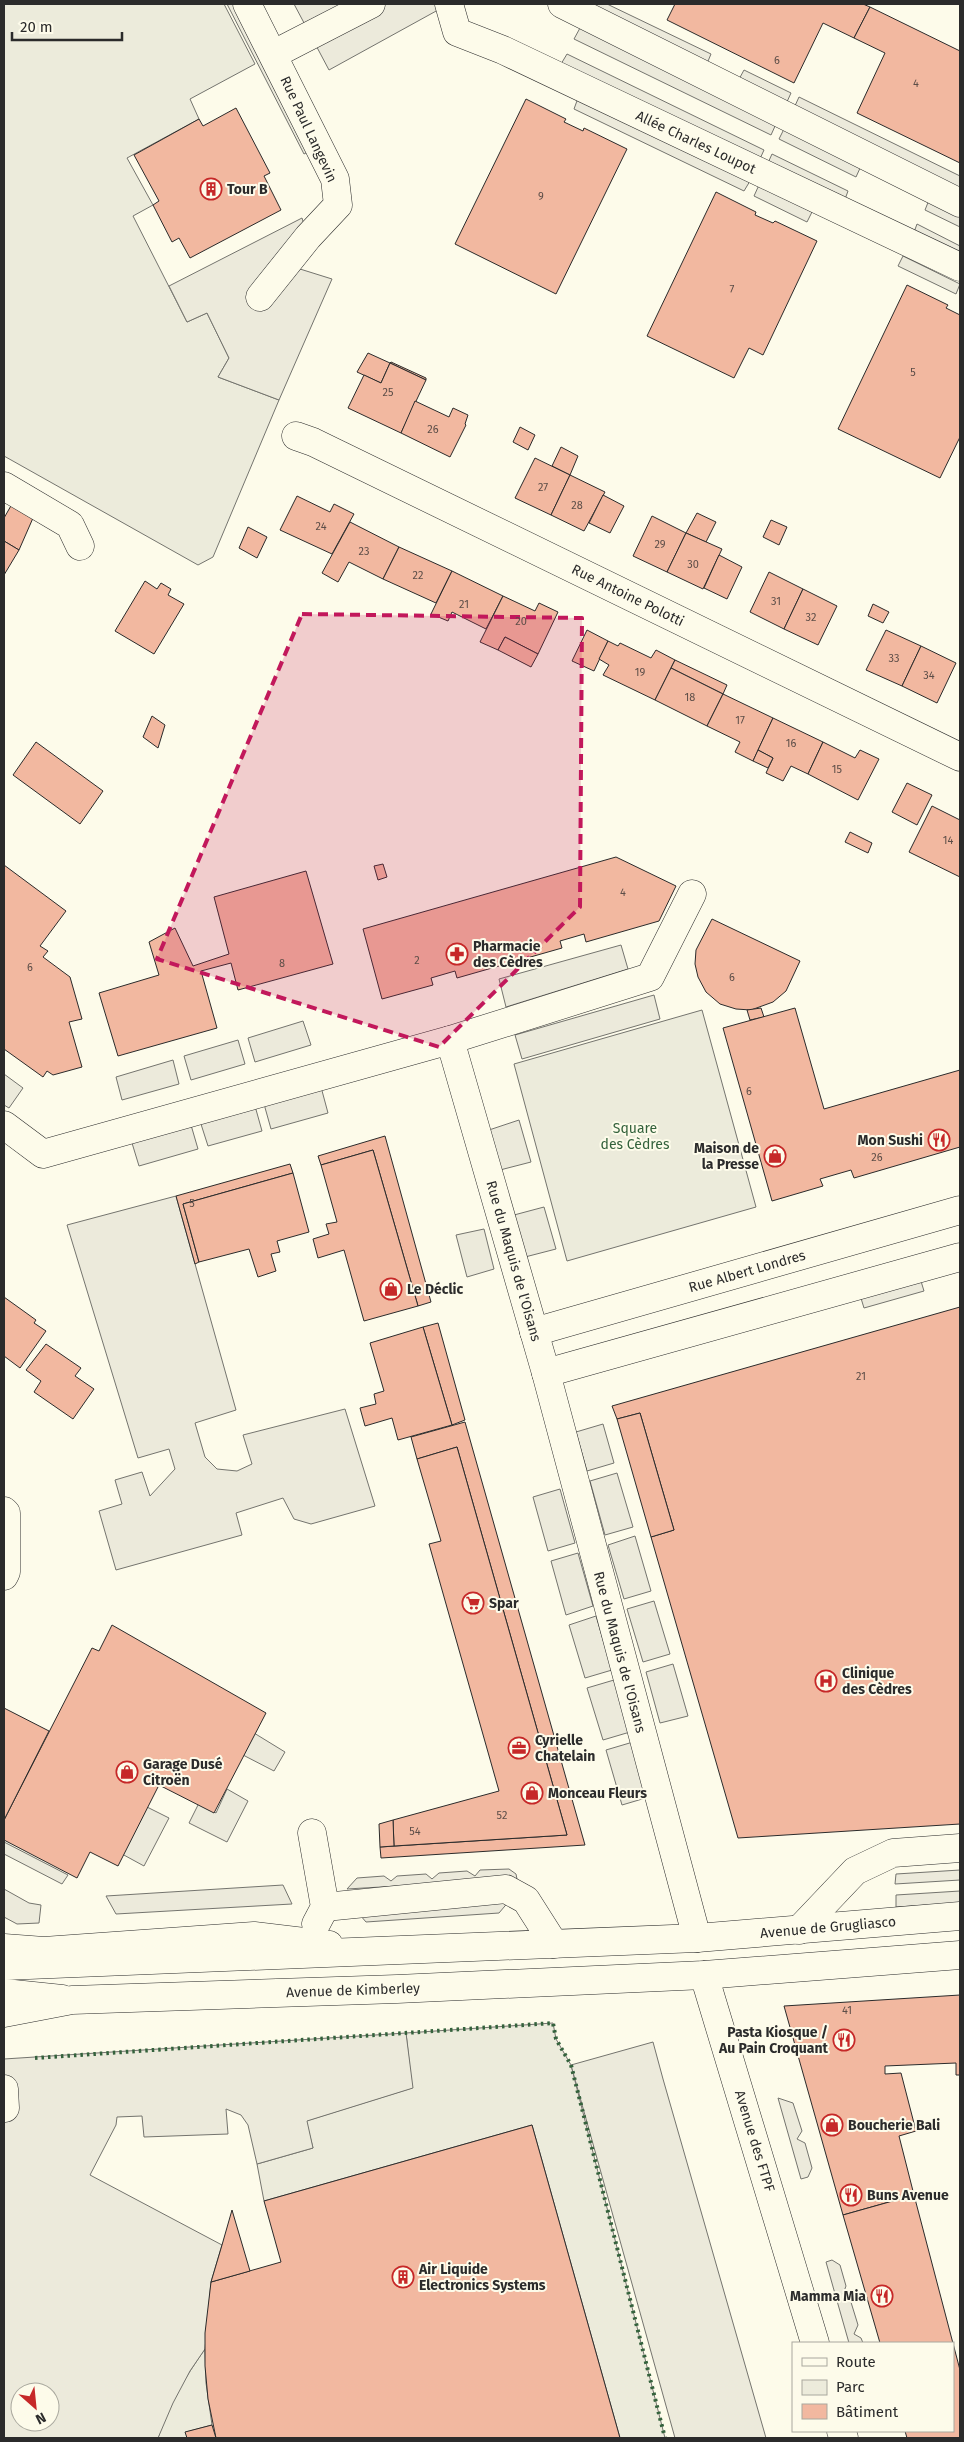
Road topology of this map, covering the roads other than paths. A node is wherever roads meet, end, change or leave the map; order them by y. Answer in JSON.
{"nodes":[{"id":1,"x":247,"y":4,"type":"edge"},
{"id":2,"x":371,"y":4,"type":"edge"},
{"id":3,"x":449,"y":4,"type":"edge"},
{"id":4,"x":562,"y":4,"type":"edge"},
{"id":5,"x":274,"y":54,"type":"junction"},
{"id":6,"x":960,"y":203,"type":"edge"},
{"id":7,"x":960,"y":267,"type":"edge"},
{"id":8,"x":260,"y":297,"type":"dead end"},
{"id":9,"x":296,"y":436,"type":"dead end"},
{"id":10,"x":4,"y":486,"type":"edge"},
{"id":11,"x":80,"y":546,"type":"dead end"},
{"id":12,"x":960,"y":757,"type":"edge"},
{"id":13,"x":692,"y":894,"type":"dead end"},
{"id":14,"x":450,"y":1040,"type":"junction"},
{"id":15,"x":4,"y":1125,"type":"edge"},
{"id":16,"x":960,"y":1210,"type":"edge"},
{"id":17,"x":960,"y":1257,"type":"edge"},
{"id":18,"x":534,"y":1332,"type":"junction"},
{"id":19,"x":546,"y":1373,"type":"junction"},
{"id":20,"x":5,"y":1512,"type":"edge"},
{"id":21,"x":4,"y":1576,"type":"edge"},
{"id":22,"x":312,"y":1833,"type":"dead end"},
{"id":23,"x":960,"y":1848,"type":"edge"},
{"id":24,"x":325,"y":1907,"type":"junction"},
{"id":25,"x":960,"y":1916,"type":"edge"},
{"id":26,"x":799,"y":1930,"type":"junction"},
{"id":27,"x":697,"y":1938,"type":"junction"},
{"id":28,"x":307,"y":1942,"type":"junction"},
{"id":29,"x":554,"y":1944,"type":"junction"},
{"id":30,"x":4,"y":1948,"type":"edge"},
{"id":31,"x":385,"y":1952,"type":"junction"},
{"id":32,"x":960,"y":1955,"type":"edge"},
{"id":33,"x":4,"y":1966,"type":"edge"},
{"id":34,"x":704,"y":1975,"type":"junction"},
{"id":35,"x":4,"y":1993,"type":"edge"},
{"id":36,"x":72,"y":2000,"type":"junction"},
{"id":37,"x":4,"y":2013,"type":"edge"},
{"id":38,"x":816,"y":2342,"type":"edge"}],
"edges":[{"from":1,"to":5,"type":"street","name":"Rue Paul Langevin"},
{"from":2,"to":5,"type":"street"},
{"from":3,"to":7,"type":"street","name":"Allée Charles Loupot"},
{"from":4,"to":6,"type":"street"},
{"from":5,"to":8,"type":"street","name":"Rue Paul Langevin"},
{"from":9,"to":12,"type":"street","name":"Rue Antoine Polotti"},
{"from":10,"to":11,"type":"street"},
{"from":13,"to":14,"type":"street"},
{"from":14,"to":15,"type":"street"},
{"from":14,"to":18,"type":"street","name":"Rue du Maquis de l'Oisans"},
{"from":16,"to":18,"type":"street","name":"Rue Albert Londres"},
{"from":17,"to":19,"type":"street"},
{"from":18,"to":19,"type":"street","name":"Rue du Maquis de l'Oisans"},
{"from":19,"to":27,"type":"street","name":"Rue du Maquis de l'Oisans"},
{"from":20,"to":21,"type":"street"},
{"from":22,"to":24,"type":"street"},
{"from":23,"to":26,"type":"street"},
{"from":24,"to":28,"type":"street"},
{"from":24,"to":29,"type":"street"},
{"from":25,"to":26,"type":"street","name":"Avenue de Grugliasco"},
{"from":26,"to":27,"type":"street","name":"Avenue de Grugliasco"},
{"from":27,"to":29,"type":"street"},
{"from":27,"to":34,"type":"street","name":"Avenue des FTPF"},
{"from":28,"to":30,"type":"street"},
{"from":28,"to":31,"type":"street"},
{"from":29,"to":31,"type":"street"},
{"from":31,"to":33,"type":"street"},
{"from":32,"to":34,"type":"street"},
{"from":34,"to":36,"type":"street","name":"Avenue de Kimberley"},
{"from":34,"to":38,"type":"street","name":"Avenue des FTPF"},
{"from":35,"to":36,"type":"street"},
{"from":36,"to":37,"type":"street","name":"Avenue de Kimberley"}]}
